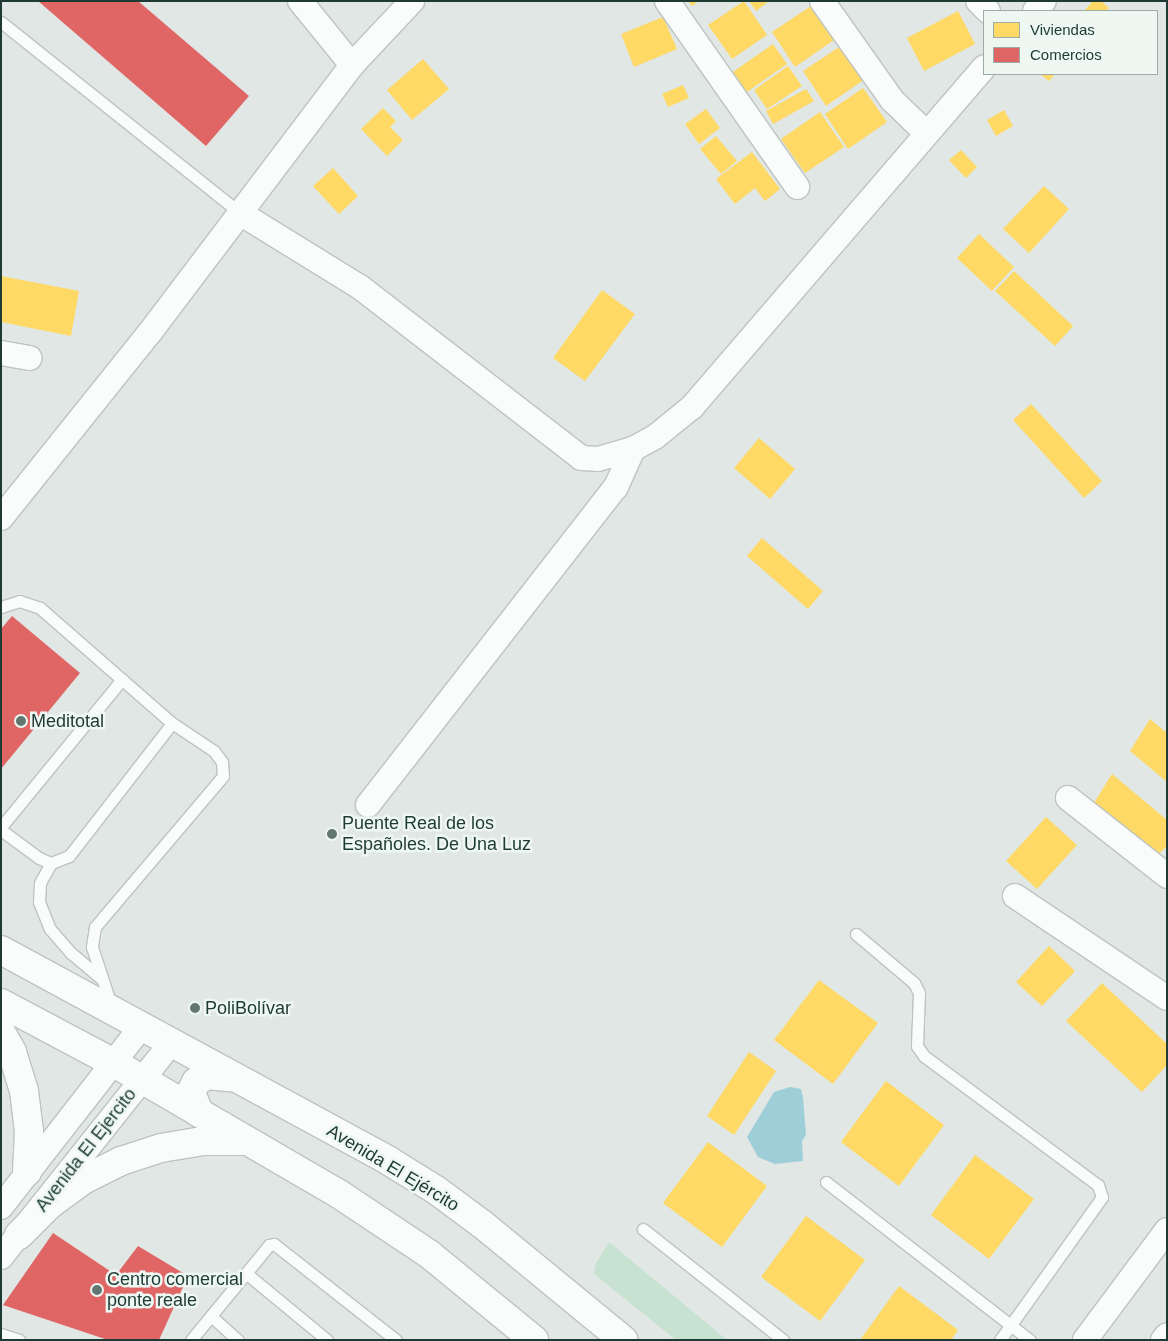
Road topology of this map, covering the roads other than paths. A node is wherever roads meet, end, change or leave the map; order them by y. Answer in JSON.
{"nodes":[{"id":1,"x":300,"y":1,"type":"edge"},
{"id":2,"x":412,"y":1,"type":"edge"},
{"id":3,"x":667,"y":1,"type":"edge"},
{"id":4,"x":822,"y":1,"type":"edge"},
{"id":5,"x":978,"y":1,"type":"edge"},
{"id":6,"x":987,"y":10,"type":"edge"},
{"id":7,"x":1,"y":22,"type":"edge"},
{"id":8,"x":352,"y":64,"type":"junction"},
{"id":9,"x":983,"y":68,"type":"edge"},
{"id":10,"x":926,"y":133,"type":"junction"},
{"id":11,"x":798,"y":187,"type":"dead end"},
{"id":12,"x":240,"y":213,"type":"junction"},
{"id":13,"x":1,"y":352,"type":"edge"},
{"id":14,"x":30,"y":358,"type":"dead end"},
{"id":15,"x":633,"y":449,"type":"junction"},
{"id":16,"x":1,"y":518,"type":"edge"},
{"id":17,"x":1,"y":607,"type":"edge"},
{"id":18,"x":122,"y":679,"type":"junction"},
{"id":19,"x":172,"y":722,"type":"junction"},
{"id":20,"x":1068,"y":798,"type":"dead end"},
{"id":21,"x":368,"y":804,"type":"dead end"},
{"id":22,"x":1,"y":829,"type":"edge"},
{"id":23,"x":51,"y":863,"type":"junction"},
{"id":24,"x":1167,"y":876,"type":"edge"},
{"id":25,"x":1015,"y":896,"type":"dead end"},
{"id":26,"x":856,"y":934,"type":"dead end"},
{"id":27,"x":1,"y":950,"type":"edge"},
{"id":28,"x":100,"y":977,"type":"junction"},
{"id":29,"x":1167,"y":998,"type":"edge"},
{"id":30,"x":1,"y":1003,"type":"edge"},
{"id":31,"x":114,"y":1012,"type":"junction"},
{"id":32,"x":142,"y":1026,"type":"junction"},
{"id":33,"x":1,"y":1032,"type":"edge"},
{"id":34,"x":170,"y":1044,"type":"junction"},
{"id":35,"x":114,"y":1063,"type":"junction"},
{"id":36,"x":231,"y":1077,"type":"junction"},
{"id":37,"x":142,"y":1079,"type":"junction"},
{"id":38,"x":199,"y":1112,"type":"junction"},
{"id":39,"x":245,"y":1142,"type":"junction"},
{"id":40,"x":27,"y":1172,"type":"junction"},
{"id":41,"x":826,"y":1182,"type":"dead end"},
{"id":42,"x":1,"y":1208,"type":"edge"},
{"id":43,"x":643,"y":1229,"type":"dead end"},
{"id":44,"x":1167,"y":1230,"type":"edge"},
{"id":45,"x":19,"y":1235,"type":"junction"},
{"id":46,"x":1,"y":1257,"type":"edge"},
{"id":47,"x":247,"y":1274,"type":"junction"},
{"id":48,"x":211,"y":1316,"type":"junction"},
{"id":49,"x":1010,"y":1325,"type":"junction"},
{"id":50,"x":1,"y":1334,"type":"edge"},
{"id":51,"x":1167,"y":1335,"type":"edge"},
{"id":52,"x":19,"y":1340,"type":"edge"},
{"id":53,"x":191,"y":1340,"type":"edge"},
{"id":54,"x":238,"y":1340,"type":"edge"},
{"id":55,"x":327,"y":1340,"type":"edge"},
{"id":56,"x":396,"y":1340,"type":"edge"},
{"id":57,"x":534,"y":1340,"type":"edge"},
{"id":58,"x":623,"y":1340,"type":"edge"},
{"id":59,"x":782,"y":1340,"type":"edge"},
{"id":60,"x":1000,"y":1340,"type":"edge"},
{"id":61,"x":1030,"y":1340,"type":"edge"},
{"id":62,"x":1085,"y":1340,"type":"edge"},
{"id":63,"x":1163,"y":1340,"type":"edge"}],
"edges":[{"from":1,"to":8,"type":"street"},
{"from":2,"to":8,"type":"street"},
{"from":3,"to":11,"type":"street"},
{"from":4,"to":10,"type":"street"},
{"from":5,"to":6,"type":"street"},
{"from":7,"to":12,"type":"lane"},
{"from":8,"to":12,"type":"street"},
{"from":9,"to":10,"type":"street"},
{"from":10,"to":15,"type":"street"},
{"from":12,"to":15,"type":"street"},
{"from":12,"to":16,"type":"street"},
{"from":13,"to":14,"type":"street"},
{"from":15,"to":21,"type":"street"},
{"from":17,"to":18,"type":"lane"},
{"from":18,"to":19,"type":"lane"},
{"from":18,"to":22,"type":"lane"},
{"from":19,"to":23,"type":"lane"},
{"from":19,"to":28,"type":"lane"},
{"from":20,"to":24,"type":"street"},
{"from":22,"to":23,"type":"lane"},
{"from":23,"to":28,"type":"lane"},
{"from":25,"to":29,"type":"street"},
{"from":26,"to":49,"type":"lane"},
{"from":27,"to":31,"type":"street","name":"Avenida El Ejército"},
{"from":28,"to":31,"type":"lane"},
{"from":30,"to":35,"type":"street"},
{"from":31,"to":32,"type":"street","name":"Avenida El Ejército"},
{"from":32,"to":34,"type":"street","name":"Avenida El Ejército"},
{"from":32,"to":35,"type":"street","name":"Avenida El Ejercito"},
{"from":33,"to":40,"type":"street"},
{"from":34,"to":36,"type":"street","name":"Avenida El Ejército"},
{"from":34,"to":37,"type":"street","name":"Avenida El Ejercito"},
{"from":35,"to":37,"type":"street"},
{"from":35,"to":40,"type":"street","name":"Avenida El Ejercito"},
{"from":36,"to":38,"type":"street"},
{"from":36,"to":58,"type":"street","name":"Avenida El Ejército"},
{"from":37,"to":38,"type":"street"},
{"from":37,"to":45,"type":"street","name":"Avenida El Ejercito"},
{"from":38,"to":39,"type":"street"},
{"from":39,"to":45,"type":"street"},
{"from":39,"to":57,"type":"street"},
{"from":40,"to":42,"type":"street","name":"Avenida El Ejercito"},
{"from":41,"to":49,"type":"lane"},
{"from":43,"to":59,"type":"lane"},
{"from":44,"to":62,"type":"street"},
{"from":45,"to":46,"type":"street","name":"Avenida El Ejercito"},
{"from":47,"to":48,"type":"lane"},
{"from":47,"to":55,"type":"lane"},
{"from":47,"to":56,"type":"lane"},
{"from":48,"to":53,"type":"lane"},
{"from":48,"to":54,"type":"lane"},
{"from":49,"to":60,"type":"lane"},
{"from":49,"to":61,"type":"lane"},
{"from":50,"to":52,"type":"lane"},
{"from":51,"to":63,"type":"street"}]}
